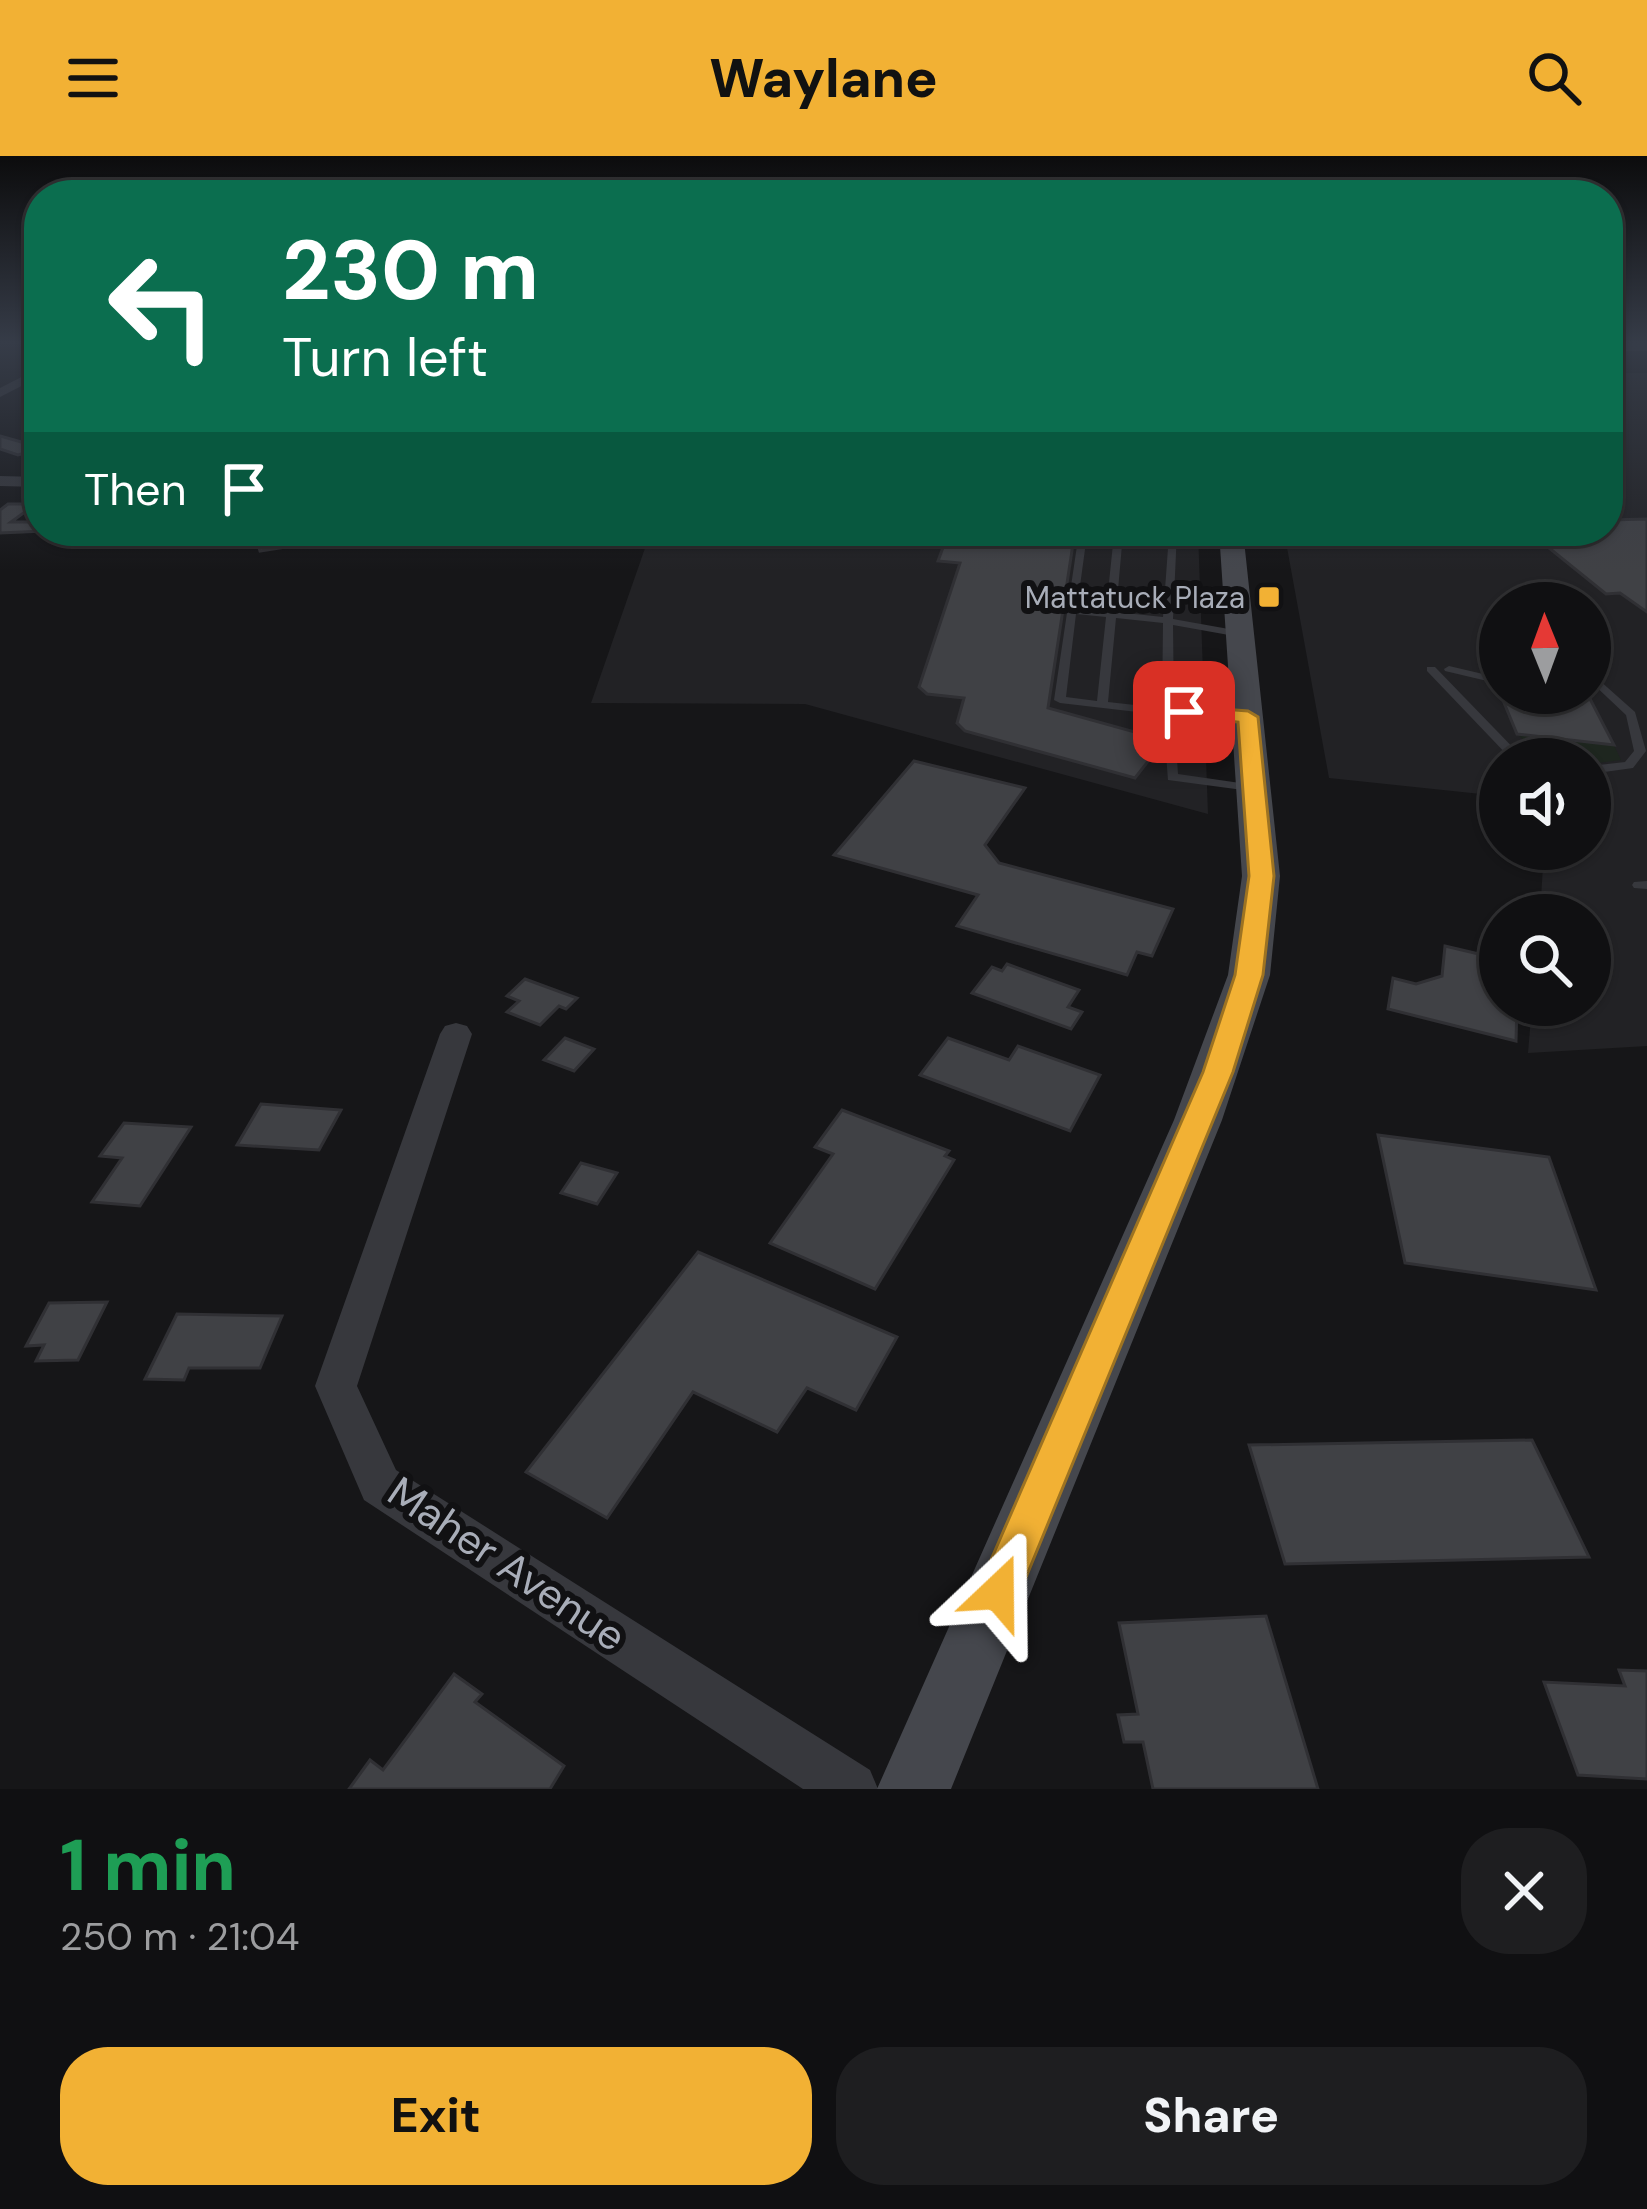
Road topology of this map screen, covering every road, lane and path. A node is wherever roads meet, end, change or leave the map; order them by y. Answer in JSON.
{"nodes":[{"id":1,"x":1081,"y":546,"type":"edge"},
{"id":2,"x":1118,"y":546,"type":"edge"},
{"id":3,"x":1172,"y":546,"type":"edge"},
{"id":4,"x":1232,"y":546,"type":"edge"},
{"id":5,"x":1072,"y":611,"type":"junction"},
{"id":6,"x":1111,"y":614,"type":"junction"},
{"id":7,"x":1168,"y":621,"type":"junction"},
{"id":8,"x":1240,"y":634,"type":"junction"},
{"id":9,"x":1449,"y":669,"type":"dead end"},
{"id":10,"x":1430,"y":670,"type":"dead end"},
{"id":11,"x":1479,"y":676,"type":"edge"},
{"id":12,"x":1611,"y":693,"type":"edge"},
{"id":13,"x":1611,"y":696,"type":"edge"},
{"id":14,"x":1614,"y":696,"type":"junction"},
{"id":15,"x":1102,"y":705,"type":"junction"},
{"id":16,"x":1168,"y":712,"type":"junction"},
{"id":17,"x":1248,"y":717,"type":"junction"},
{"id":18,"x":1497,"y":738,"type":"edge"},
{"id":19,"x":1611,"y":767,"type":"edge"},
{"id":20,"x":1254,"y":789,"type":"junction"},
{"id":21,"x":455,"y":1034,"type":"dead end"},
{"id":22,"x":851,"y":1789,"type":"edge"},
{"id":23,"x":914,"y":1789,"type":"edge"}],
"edges":[{"from":1,"to":5,"type":"lane"},
{"from":2,"to":6,"type":"lane"},
{"from":3,"to":7,"type":"lane"},
{"from":4,"to":8,"type":"main road"},
{"from":5,"to":6,"type":"lane"},
{"from":5,"to":15,"type":"lane"},
{"from":6,"to":7,"type":"lane"},
{"from":6,"to":15,"type":"lane"},
{"from":7,"to":8,"type":"lane"},
{"from":7,"to":16,"type":"lane"},
{"from":8,"to":17,"type":"main road"},
{"from":9,"to":11,"type":"lane"},
{"from":10,"to":18,"type":"lane"},
{"from":12,"to":14,"type":"lane"},
{"from":13,"to":14,"type":"lane"},
{"from":14,"to":19,"type":"lane"},
{"from":15,"to":16,"type":"lane"},
{"from":16,"to":17,"type":"lane"},
{"from":16,"to":20,"type":"lane"},
{"from":17,"to":20,"type":"main road"},
{"from":20,"to":23,"type":"main road"},
{"from":21,"to":22,"type":"street","name":"Maher Avenue"}]}
